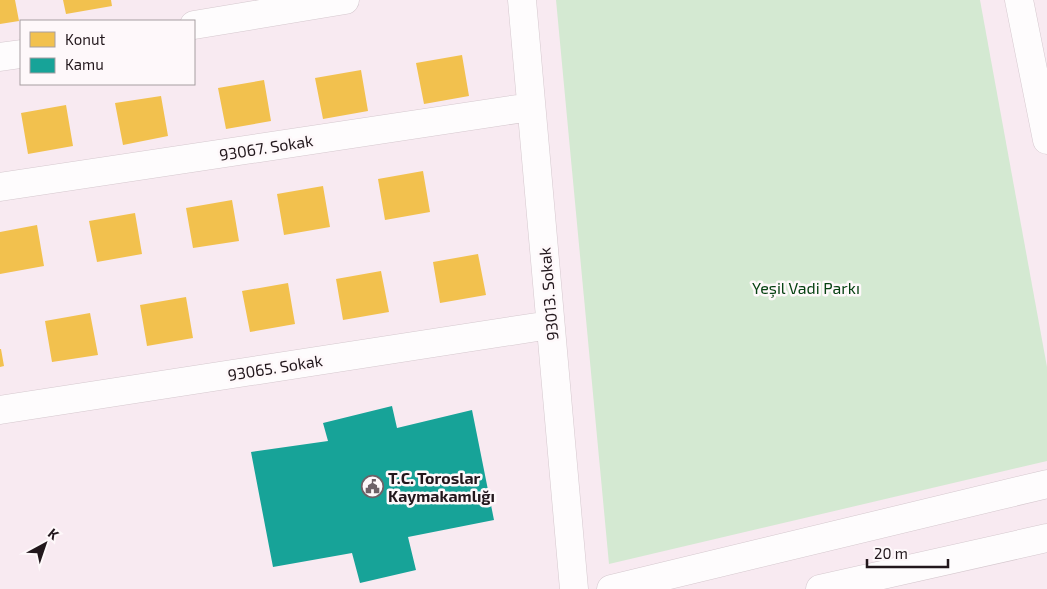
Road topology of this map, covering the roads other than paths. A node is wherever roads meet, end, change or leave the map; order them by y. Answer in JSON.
{"nodes":[{"id":1,"x":345,"y":0,"type":"edge"},
{"id":2,"x":522,"y":0,"type":"edge"},
{"id":3,"x":1019,"y":0,"type":"edge"},
{"id":4,"x":195,"y":25,"type":"edge"},
{"id":5,"x":20,"y":54,"type":"edge"},
{"id":6,"x":0,"y":57,"type":"edge"},
{"id":7,"x":531,"y":107,"type":"junction"},
{"id":8,"x":1047,"y":140,"type":"edge"},
{"id":9,"x":0,"y":187,"type":"edge"},
{"id":10,"x":550,"y":325,"type":"junction"},
{"id":11,"x":0,"y":410,"type":"edge"},
{"id":12,"x":1047,"y":484,"type":"edge"},
{"id":13,"x":1047,"y":538,"type":"edge"},
{"id":14,"x":574,"y":589,"type":"edge"},
{"id":15,"x":611,"y":589,"type":"edge"},
{"id":16,"x":820,"y":589,"type":"edge"}],
"edges":[{"from":1,"to":4,"type":"street"},
{"from":2,"to":7,"type":"street","name":"93013. Sokak"},
{"from":3,"to":8,"type":"street"},
{"from":5,"to":6,"type":"street"},
{"from":7,"to":9,"type":"street","name":"93067. Sokak"},
{"from":7,"to":10,"type":"street","name":"93013. Sokak"},
{"from":10,"to":11,"type":"street","name":"93065. Sokak"},
{"from":10,"to":14,"type":"street","name":"93013. Sokak"},
{"from":12,"to":15,"type":"street"},
{"from":13,"to":16,"type":"street"}]}
